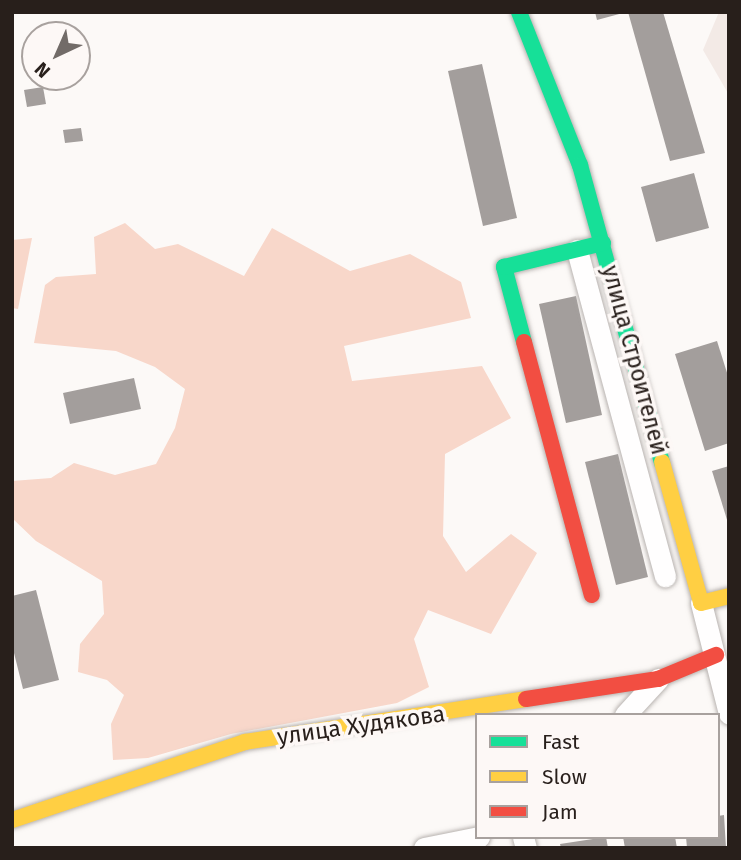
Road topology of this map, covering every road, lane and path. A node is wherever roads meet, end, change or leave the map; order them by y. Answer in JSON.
{"nodes":[{"id":1,"x":519,"y":12,"type":"edge"},
{"id":2,"x":603,"y":243,"type":"junction"},
{"id":3,"x":577,"y":250,"type":"junction"},
{"id":4,"x":665,"y":576,"type":"dead end"},
{"id":5,"x":592,"y":595,"type":"dead end"},
{"id":6,"x":729,"y":596,"type":"edge"},
{"id":7,"x":701,"y":603,"type":"junction"},
{"id":8,"x":716,"y":655,"type":"junction"},
{"id":9,"x":658,"y":679,"type":"junction"},
{"id":10,"x":627,"y":713,"type":"edge"},
{"id":11,"x":729,"y":714,"type":"edge"},
{"id":12,"x":12,"y":820,"type":"edge"},
{"id":13,"x":475,"y":838,"type":"edge"},
{"id":14,"x":424,"y":848,"type":"edge"}],
"edges":[{"from":1,"to":2,"type":"street","name":"улица Строителей"},
{"from":2,"to":3,"type":"street"},
{"from":2,"to":7,"type":"street","name":"улица Строителей"},
{"from":3,"to":4,"type":"street"},
{"from":3,"to":5,"type":"street"},
{"from":6,"to":7,"type":"street"},
{"from":7,"to":8,"type":"street","name":"улица Строителей"},
{"from":8,"to":9,"type":"street","name":"улица Худякова"},
{"from":8,"to":11,"type":"street","name":"улица Строителей"},
{"from":9,"to":10,"type":"street"},
{"from":9,"to":12,"type":"street","name":"улица Худякова"},
{"from":13,"to":14,"type":"street"}]}
